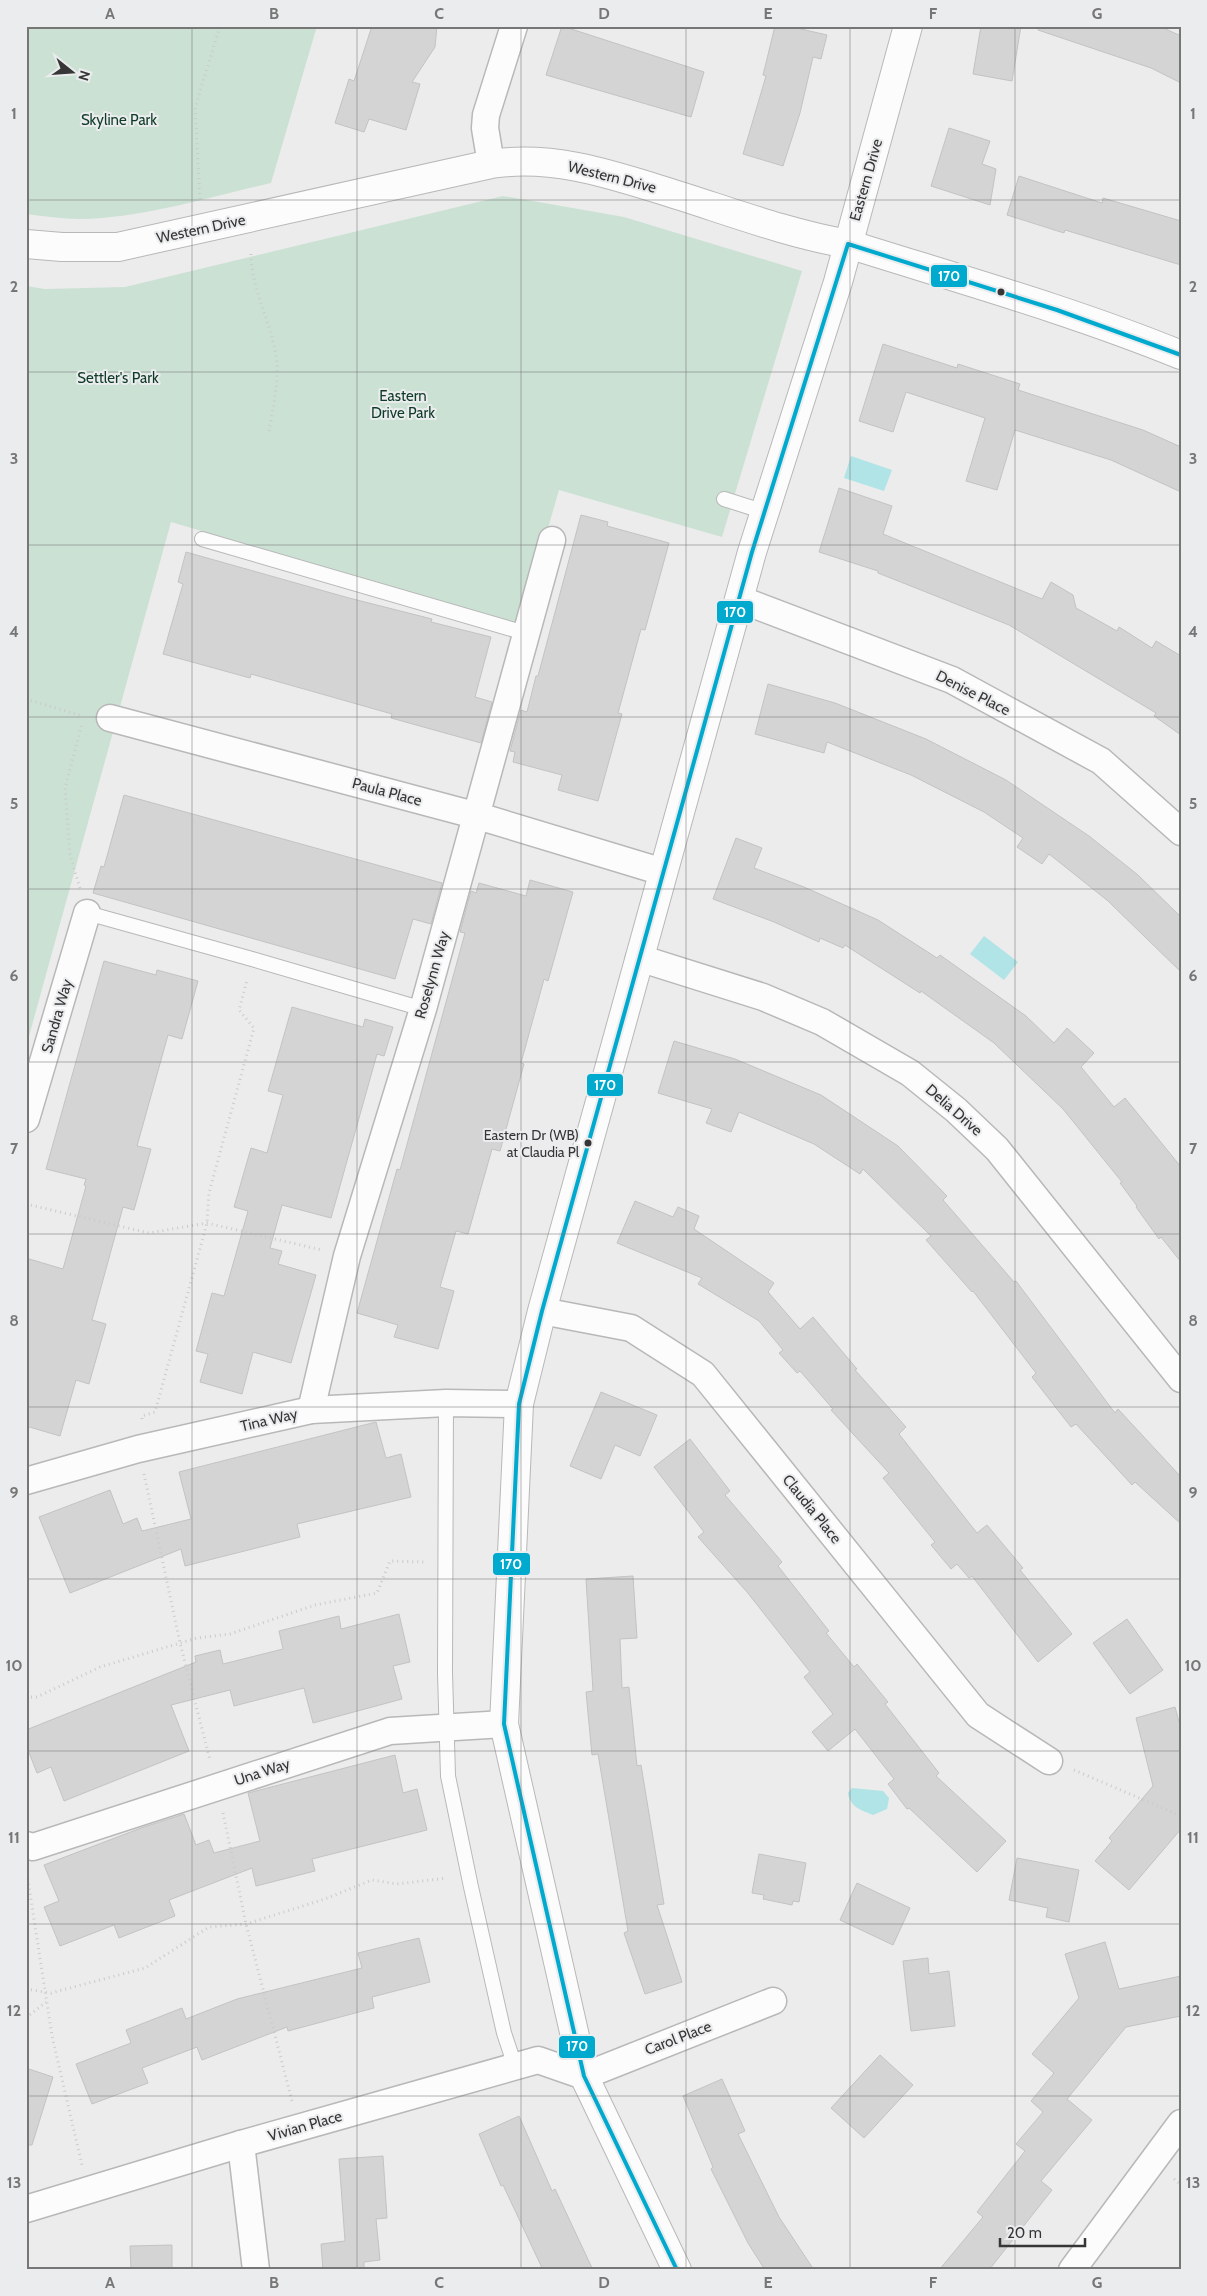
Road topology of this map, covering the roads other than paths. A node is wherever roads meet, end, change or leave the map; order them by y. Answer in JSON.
{"nodes":[{"id":1,"x":514,"y":26,"type":"edge"},
{"id":2,"x":908,"y":26,"type":"edge"},
{"id":3,"x":491,"y":164,"type":"junction"},
{"id":4,"x":26,"y":244,"type":"edge"},
{"id":5,"x":848,"y":244,"type":"junction"},
{"id":6,"x":1181,"y":355,"type":"edge"},
{"id":7,"x":724,"y":499,"type":"dead end"},
{"id":8,"x":765,"y":512,"type":"junction"},
{"id":9,"x":202,"y":539,"type":"dead end"},
{"id":10,"x":552,"y":540,"type":"dead end"},
{"id":11,"x":739,"y":598,"type":"junction"},
{"id":12,"x":525,"y":633,"type":"junction"},
{"id":13,"x":110,"y":718,"type":"dead end"},
{"id":14,"x":478,"y":816,"type":"junction"},
{"id":15,"x":1181,"y":832,"type":"edge"},
{"id":16,"x":663,"y":872,"type":"junction"},
{"id":17,"x":87,"y":913,"type":"joint"},
{"id":18,"x":639,"y":958,"type":"junction"},
{"id":19,"x":423,"y":1009,"type":"junction"},
{"id":20,"x":26,"y":1119,"type":"edge"},
{"id":21,"x":542,"y":1311,"type":"junction"},
{"id":22,"x":1181,"y":1380,"type":"edge"},
{"id":23,"x":446,"y":1403,"type":"junction"},
{"id":24,"x":519,"y":1404,"type":"junction"},
{"id":25,"x":311,"y":1410,"type":"junction"},
{"id":26,"x":26,"y":1481,"type":"edge"},
{"id":27,"x":504,"y":1724,"type":"junction"},
{"id":28,"x":446,"y":1727,"type":"junction"},
{"id":29,"x":1049,"y":1761,"type":"road end"},
{"id":30,"x":29,"y":1846,"type":"edge"},
{"id":31,"x":773,"y":2001,"type":"dead end"},
{"id":32,"x":515,"y":2066,"type":"junction"},
{"id":33,"x":584,"y":2076,"type":"junction"},
{"id":34,"x":1181,"y":2124,"type":"edge"},
{"id":35,"x":241,"y":2144,"type":"junction"},
{"id":36,"x":26,"y":2209,"type":"edge"},
{"id":37,"x":256,"y":2270,"type":"edge"},
{"id":38,"x":677,"y":2270,"type":"edge"},
{"id":39,"x":1072,"y":2270,"type":"edge"}],
"edges":[{"from":1,"to":3,"type":"street"},
{"from":2,"to":5,"type":"street","name":"Eastern Drive"},
{"from":3,"to":4,"type":"street","name":"Western Drive"},
{"from":3,"to":5,"type":"street","name":"Western Drive"},
{"from":5,"to":6,"type":"street","name":"Western Drive"},
{"from":5,"to":8,"type":"street","name":"Eastern Drive"},
{"from":7,"to":8,"type":"lane"},
{"from":8,"to":11,"type":"street","name":"Eastern Drive"},
{"from":9,"to":12,"type":"lane"},
{"from":10,"to":12,"type":"street","name":"Roselynn Way"},
{"from":11,"to":15,"type":"street","name":"Denise Place"},
{"from":11,"to":16,"type":"street","name":"Eastern Drive"},
{"from":12,"to":14,"type":"street","name":"Roselynn Way"},
{"from":13,"to":14,"type":"street","name":"Paula Place"},
{"from":14,"to":16,"type":"street","name":"Paula Place"},
{"from":14,"to":19,"type":"street","name":"Roselynn Way"},
{"from":16,"to":18,"type":"street","name":"Eastern Drive"},
{"from":17,"to":19,"type":"lane"},
{"from":17,"to":20,"type":"street","name":"Sandra Way"},
{"from":18,"to":21,"type":"street","name":"Eastern Drive"},
{"from":18,"to":22,"type":"street","name":"Delia Drive"},
{"from":19,"to":25,"type":"street","name":"Roselynn Way"},
{"from":21,"to":24,"type":"street","name":"Eastern Drive"},
{"from":21,"to":29,"type":"street","name":"Claudia Place"},
{"from":23,"to":24,"type":"street","name":"Tina Way"},
{"from":23,"to":25,"type":"street","name":"Tina Way"},
{"from":23,"to":28,"type":"lane"},
{"from":24,"to":27,"type":"street","name":"Eastern Drive"},
{"from":25,"to":26,"type":"street","name":"Tina Way"},
{"from":27,"to":28,"type":"street","name":"Una Way"},
{"from":27,"to":33,"type":"street","name":"Eastern Drive"},
{"from":28,"to":30,"type":"street","name":"Una Way"},
{"from":28,"to":32,"type":"lane"},
{"from":31,"to":33,"type":"street","name":"Carol Place"},
{"from":32,"to":33,"type":"street","name":"Vivian Place"},
{"from":32,"to":35,"type":"street","name":"Vivian Place"},
{"from":33,"to":38,"type":"street","name":"Eastern Drive"},
{"from":34,"to":39,"type":"street"},
{"from":35,"to":36,"type":"street","name":"Vivian Place"},
{"from":35,"to":37,"type":"street"}]}
